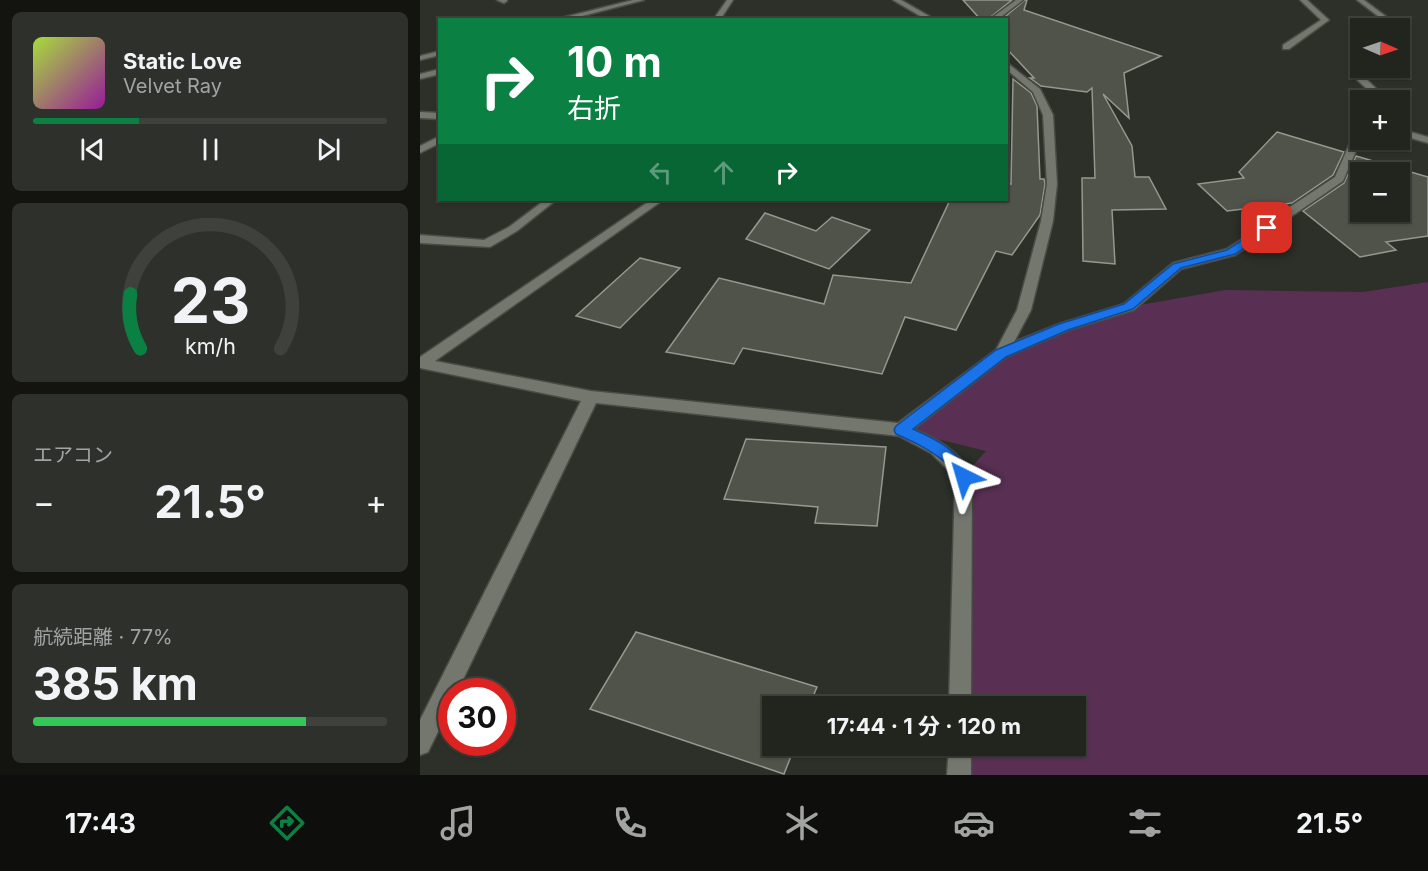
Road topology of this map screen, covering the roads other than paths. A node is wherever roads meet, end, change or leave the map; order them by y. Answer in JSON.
{"nodes":[{"id":1,"x":641,"y":0,"type":"edge"},
{"id":2,"x":730,"y":0,"type":"edge"},
{"id":3,"x":896,"y":0,"type":"edge"},
{"id":4,"x":1020,"y":0,"type":"edge"},
{"id":5,"x":1303,"y":0,"type":"edge"},
{"id":6,"x":1360,"y":0,"type":"edge"},
{"id":7,"x":564,"y":18,"type":"edge"},
{"id":8,"x":717,"y":18,"type":"edge"},
{"id":9,"x":929,"y":18,"type":"edge"},
{"id":10,"x":995,"y":18,"type":"edge"},
{"id":11,"x":1385,"y":18,"type":"edge"},
{"id":12,"x":1286,"y":47,"type":"dead end"},
{"id":13,"x":438,"y":54,"type":"edge"},
{"id":14,"x":420,"y":58,"type":"edge"},
{"id":15,"x":1008,"y":66,"type":"edge"},
{"id":16,"x":438,"y":72,"type":"edge"},
{"id":17,"x":420,"y":76,"type":"edge"},
{"id":18,"x":1360,"y":78,"type":"edge"},
{"id":19,"x":1373,"y":90,"type":"edge"},
{"id":20,"x":420,"y":115,"type":"edge"},
{"id":21,"x":438,"y":116,"type":"edge"},
{"id":22,"x":1410,"y":135,"type":"edge"},
{"id":23,"x":438,"y":140,"type":"edge"},
{"id":24,"x":1428,"y":140,"type":"edge"},
{"id":25,"x":420,"y":150,"type":"edge"},
{"id":26,"x":1352,"y":150,"type":"edge"},
{"id":27,"x":550,"y":201,"type":"edge"},
{"id":28,"x":657,"y":201,"type":"edge"},
{"id":29,"x":420,"y":238,"type":"edge"},
{"id":30,"x":1001,"y":354,"type":"junction"},
{"id":31,"x":420,"y":363,"type":"edge"},
{"id":32,"x":591,"y":397,"type":"junction"},
{"id":33,"x":901,"y":430,"type":"junction"},
{"id":34,"x":960,"y":696,"type":"edge"},
{"id":35,"x":420,"y":744,"type":"edge"},
{"id":36,"x":960,"y":756,"type":"edge"},
{"id":37,"x":959,"y":775,"type":"edge"}],
"edges":[{"from":1,"to":7,"type":"street"},
{"from":2,"to":8,"type":"street"},
{"from":3,"to":9,"type":"street"},
{"from":4,"to":10,"type":"street"},
{"from":5,"to":12,"type":"street"},
{"from":6,"to":11,"type":"street"},
{"from":13,"to":14,"type":"street"},
{"from":15,"to":30,"type":"street"},
{"from":16,"to":17,"type":"street"},
{"from":18,"to":19,"type":"street"},
{"from":20,"to":21,"type":"street"},
{"from":22,"to":24,"type":"street"},
{"from":23,"to":25,"type":"street"},
{"from":26,"to":30,"type":"street"},
{"from":27,"to":29,"type":"street"},
{"from":28,"to":31,"type":"street"},
{"from":30,"to":33,"type":"street"},
{"from":31,"to":32,"type":"street"},
{"from":32,"to":33,"type":"street"},
{"from":32,"to":35,"type":"street"},
{"from":33,"to":34,"type":"street"},
{"from":36,"to":37,"type":"street"}]}
